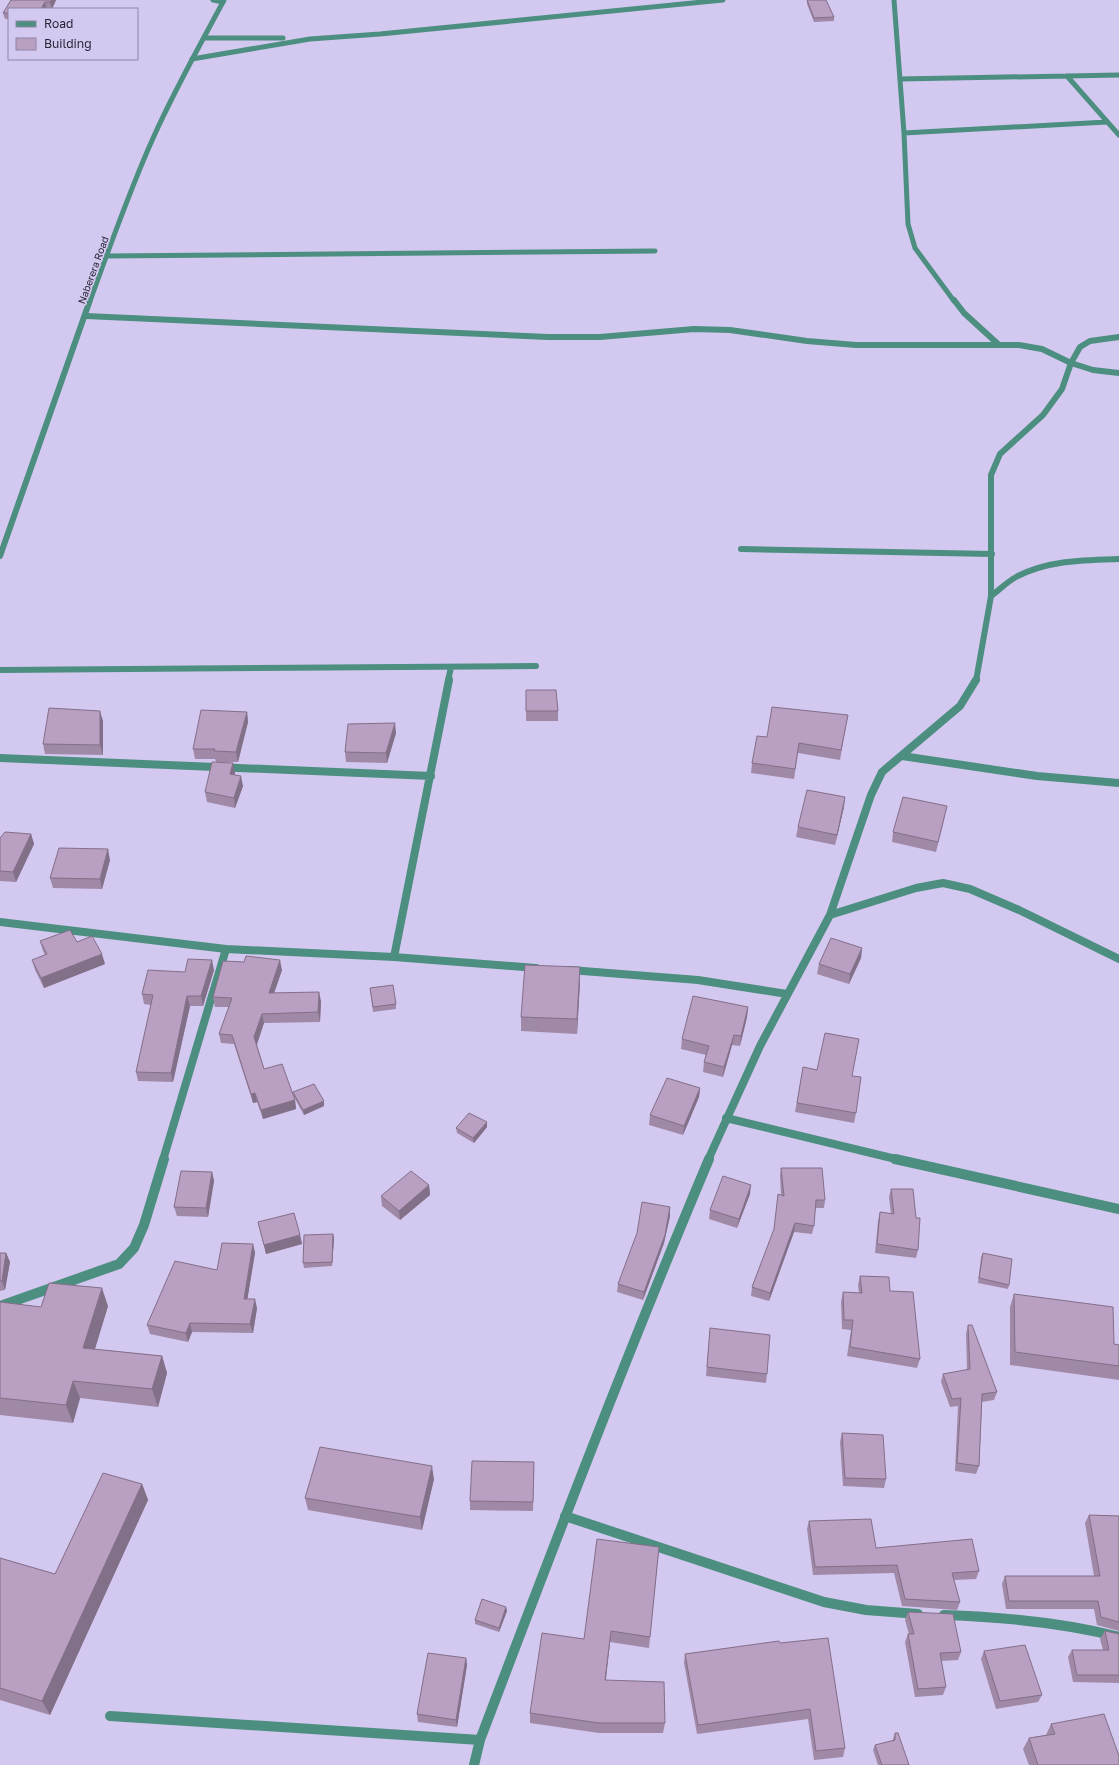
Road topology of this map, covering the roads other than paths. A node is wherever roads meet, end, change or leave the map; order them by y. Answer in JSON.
{"nodes":[{"id":1,"x":212,"y":0,"type":"edge"},
{"id":2,"x":723,"y":0,"type":"edge"},
{"id":3,"x":894,"y":0,"type":"edge"},
{"id":4,"x":223,"y":1,"type":"edge"},
{"id":5,"x":204,"y":38,"type":"junction"},
{"id":6,"x":310,"y":39,"type":"junction"},
{"id":7,"x":192,"y":59,"type":"junction"},
{"id":8,"x":1119,"y":75,"type":"edge"},
{"id":9,"x":1067,"y":76,"type":"junction"},
{"id":10,"x":900,"y":78,"type":"junction"},
{"id":11,"x":1107,"y":122,"type":"junction"},
{"id":12,"x":904,"y":133,"type":"junction"},
{"id":13,"x":1119,"y":135,"type":"edge"},
{"id":14,"x":655,"y":251,"type":"dead end"},
{"id":15,"x":106,"y":256,"type":"junction"},
{"id":16,"x":86,"y":316,"type":"junction"},
{"id":17,"x":1119,"y":337,"type":"edge"},
{"id":18,"x":998,"y":344,"type":"junction"},
{"id":19,"x":1071,"y":363,"type":"junction"},
{"id":20,"x":1119,"y":373,"type":"edge"},
{"id":21,"x":741,"y":550,"type":"dead end"},
{"id":22,"x":992,"y":554,"type":"junction"},
{"id":23,"x":0,"y":556,"type":"edge"},
{"id":24,"x":1119,"y":559,"type":"edge"},
{"id":25,"x":991,"y":596,"type":"junction"},
{"id":26,"x":536,"y":666,"type":"dead end"},
{"id":27,"x":451,"y":667,"type":"junction"},
{"id":28,"x":0,"y":670,"type":"edge"},
{"id":29,"x":902,"y":756,"type":"junction"},
{"id":30,"x":0,"y":758,"type":"edge"},
{"id":31,"x":431,"y":776,"type":"junction"},
{"id":32,"x":1119,"y":783,"type":"edge"},
{"id":33,"x":830,"y":915,"type":"junction"},
{"id":34,"x":0,"y":922,"type":"edge"},
{"id":35,"x":226,"y":949,"type":"junction"},
{"id":36,"x":394,"y":957,"type":"junction"},
{"id":37,"x":1119,"y":959,"type":"edge"},
{"id":38,"x":545,"y":968,"type":"edge"},
{"id":39,"x":560,"y":969,"type":"edge"},
{"id":40,"x":787,"y":994,"type":"junction"},
{"id":41,"x":726,"y":1118,"type":"junction"},
{"id":42,"x":1119,"y":1209,"type":"edge"},
{"id":43,"x":0,"y":1306,"type":"edge"},
{"id":44,"x":565,"y":1516,"type":"junction"},
{"id":45,"x":1119,"y":1637,"type":"edge"},
{"id":46,"x":110,"y":1716,"type":"dead end"},
{"id":47,"x":480,"y":1740,"type":"junction"},
{"id":48,"x":474,"y":1765,"type":"edge"}],
"edges":[{"from":1,"to":4,"type":"street"},
{"from":2,"to":6,"type":"street"},
{"from":3,"to":10,"type":"street"},
{"from":4,"to":5,"type":"street","name":"Naberera Road"},
{"from":5,"to":6,"type":"street"},
{"from":5,"to":7,"type":"street","name":"Naberera Road"},
{"from":6,"to":7,"type":"street"},
{"from":7,"to":15,"type":"street","name":"Naberera Road"},
{"from":8,"to":9,"type":"street"},
{"from":9,"to":10,"type":"street"},
{"from":9,"to":11,"type":"street"},
{"from":10,"to":12,"type":"street"},
{"from":11,"to":12,"type":"street"},
{"from":11,"to":13,"type":"street"},
{"from":12,"to":18,"type":"street"},
{"from":14,"to":15,"type":"street"},
{"from":15,"to":16,"type":"street","name":"Naberera Road"},
{"from":16,"to":18,"type":"street"},
{"from":16,"to":23,"type":"street","name":"Naberera Road"},
{"from":17,"to":19,"type":"street"},
{"from":18,"to":19,"type":"street"},
{"from":19,"to":20,"type":"street"},
{"from":19,"to":22,"type":"street"},
{"from":21,"to":22,"type":"street"},
{"from":22,"to":25,"type":"street"},
{"from":24,"to":25,"type":"street"},
{"from":25,"to":29,"type":"street"},
{"from":26,"to":27,"type":"street"},
{"from":27,"to":28,"type":"street"},
{"from":27,"to":31,"type":"street"},
{"from":29,"to":32,"type":"street"},
{"from":29,"to":33,"type":"street"},
{"from":30,"to":31,"type":"street"},
{"from":31,"to":36,"type":"street"},
{"from":33,"to":37,"type":"street"},
{"from":33,"to":40,"type":"street"},
{"from":34,"to":35,"type":"street"},
{"from":35,"to":36,"type":"street"},
{"from":35,"to":43,"type":"street"},
{"from":36,"to":38,"type":"street"},
{"from":39,"to":40,"type":"street"},
{"from":40,"to":41,"type":"street"},
{"from":41,"to":42,"type":"street"},
{"from":41,"to":44,"type":"street"},
{"from":44,"to":45,"type":"street"},
{"from":44,"to":47,"type":"street"},
{"from":46,"to":47,"type":"street"},
{"from":47,"to":48,"type":"street"}]}
